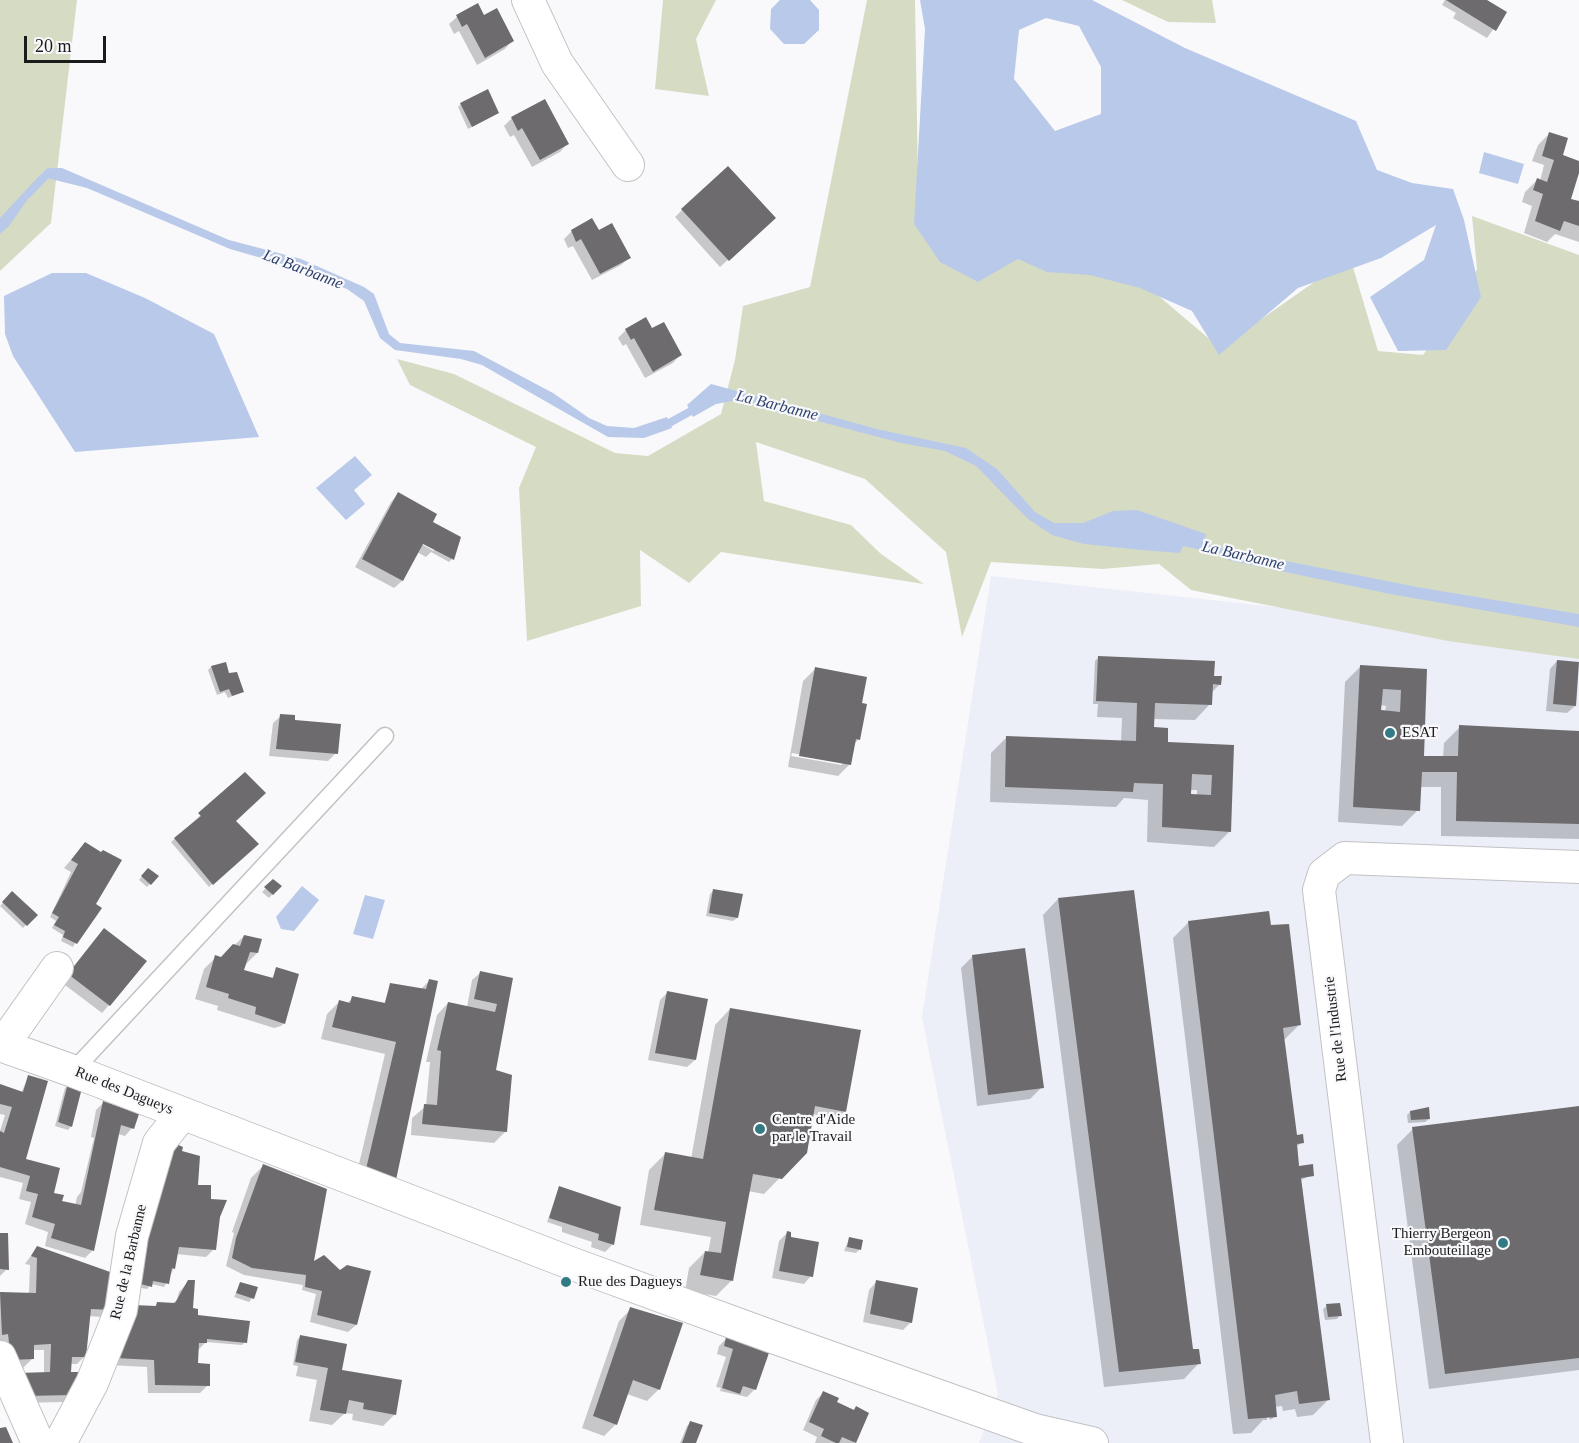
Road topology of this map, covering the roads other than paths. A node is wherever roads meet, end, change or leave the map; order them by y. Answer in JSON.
{"nodes":[{"id":1,"x":528,"y":0,"type":"edge"},
{"id":2,"x":628,"y":165,"type":"dead end"},
{"id":3,"x":386,"y":736,"type":"dead end"},
{"id":4,"x":1579,"y":867,"type":"edge"},
{"id":5,"x":57,"y":968,"type":"dead end"},
{"id":6,"x":1,"y":1046,"type":"edge"},
{"id":7,"x":73,"y":1071,"type":"junction"},
{"id":8,"x":182,"y":1114,"type":"junction"},
{"id":9,"x":0,"y":1358,"type":"edge"},
{"id":10,"x":38,"y":1443,"type":"edge"},
{"id":11,"x":60,"y":1443,"type":"edge"},
{"id":12,"x":1092,"y":1443,"type":"edge"},
{"id":13,"x":1387,"y":1443,"type":"edge"}],
"edges":[{"from":1,"to":2,"type":"street"},
{"from":3,"to":7,"type":"lane"},
{"from":4,"to":13,"type":"street","name":"Rue de l'Industrie"},
{"from":5,"to":6,"type":"street","name":"Rue des Dagueys"},
{"from":6,"to":7,"type":"street","name":"Rue des Dagueys"},
{"from":7,"to":8,"type":"street","name":"Rue des Dagueys"},
{"from":8,"to":11,"type":"street","name":"Rue de la Barbanne"},
{"from":8,"to":12,"type":"street","name":"Rue des Dagueys"},
{"from":9,"to":10,"type":"street"}]}
